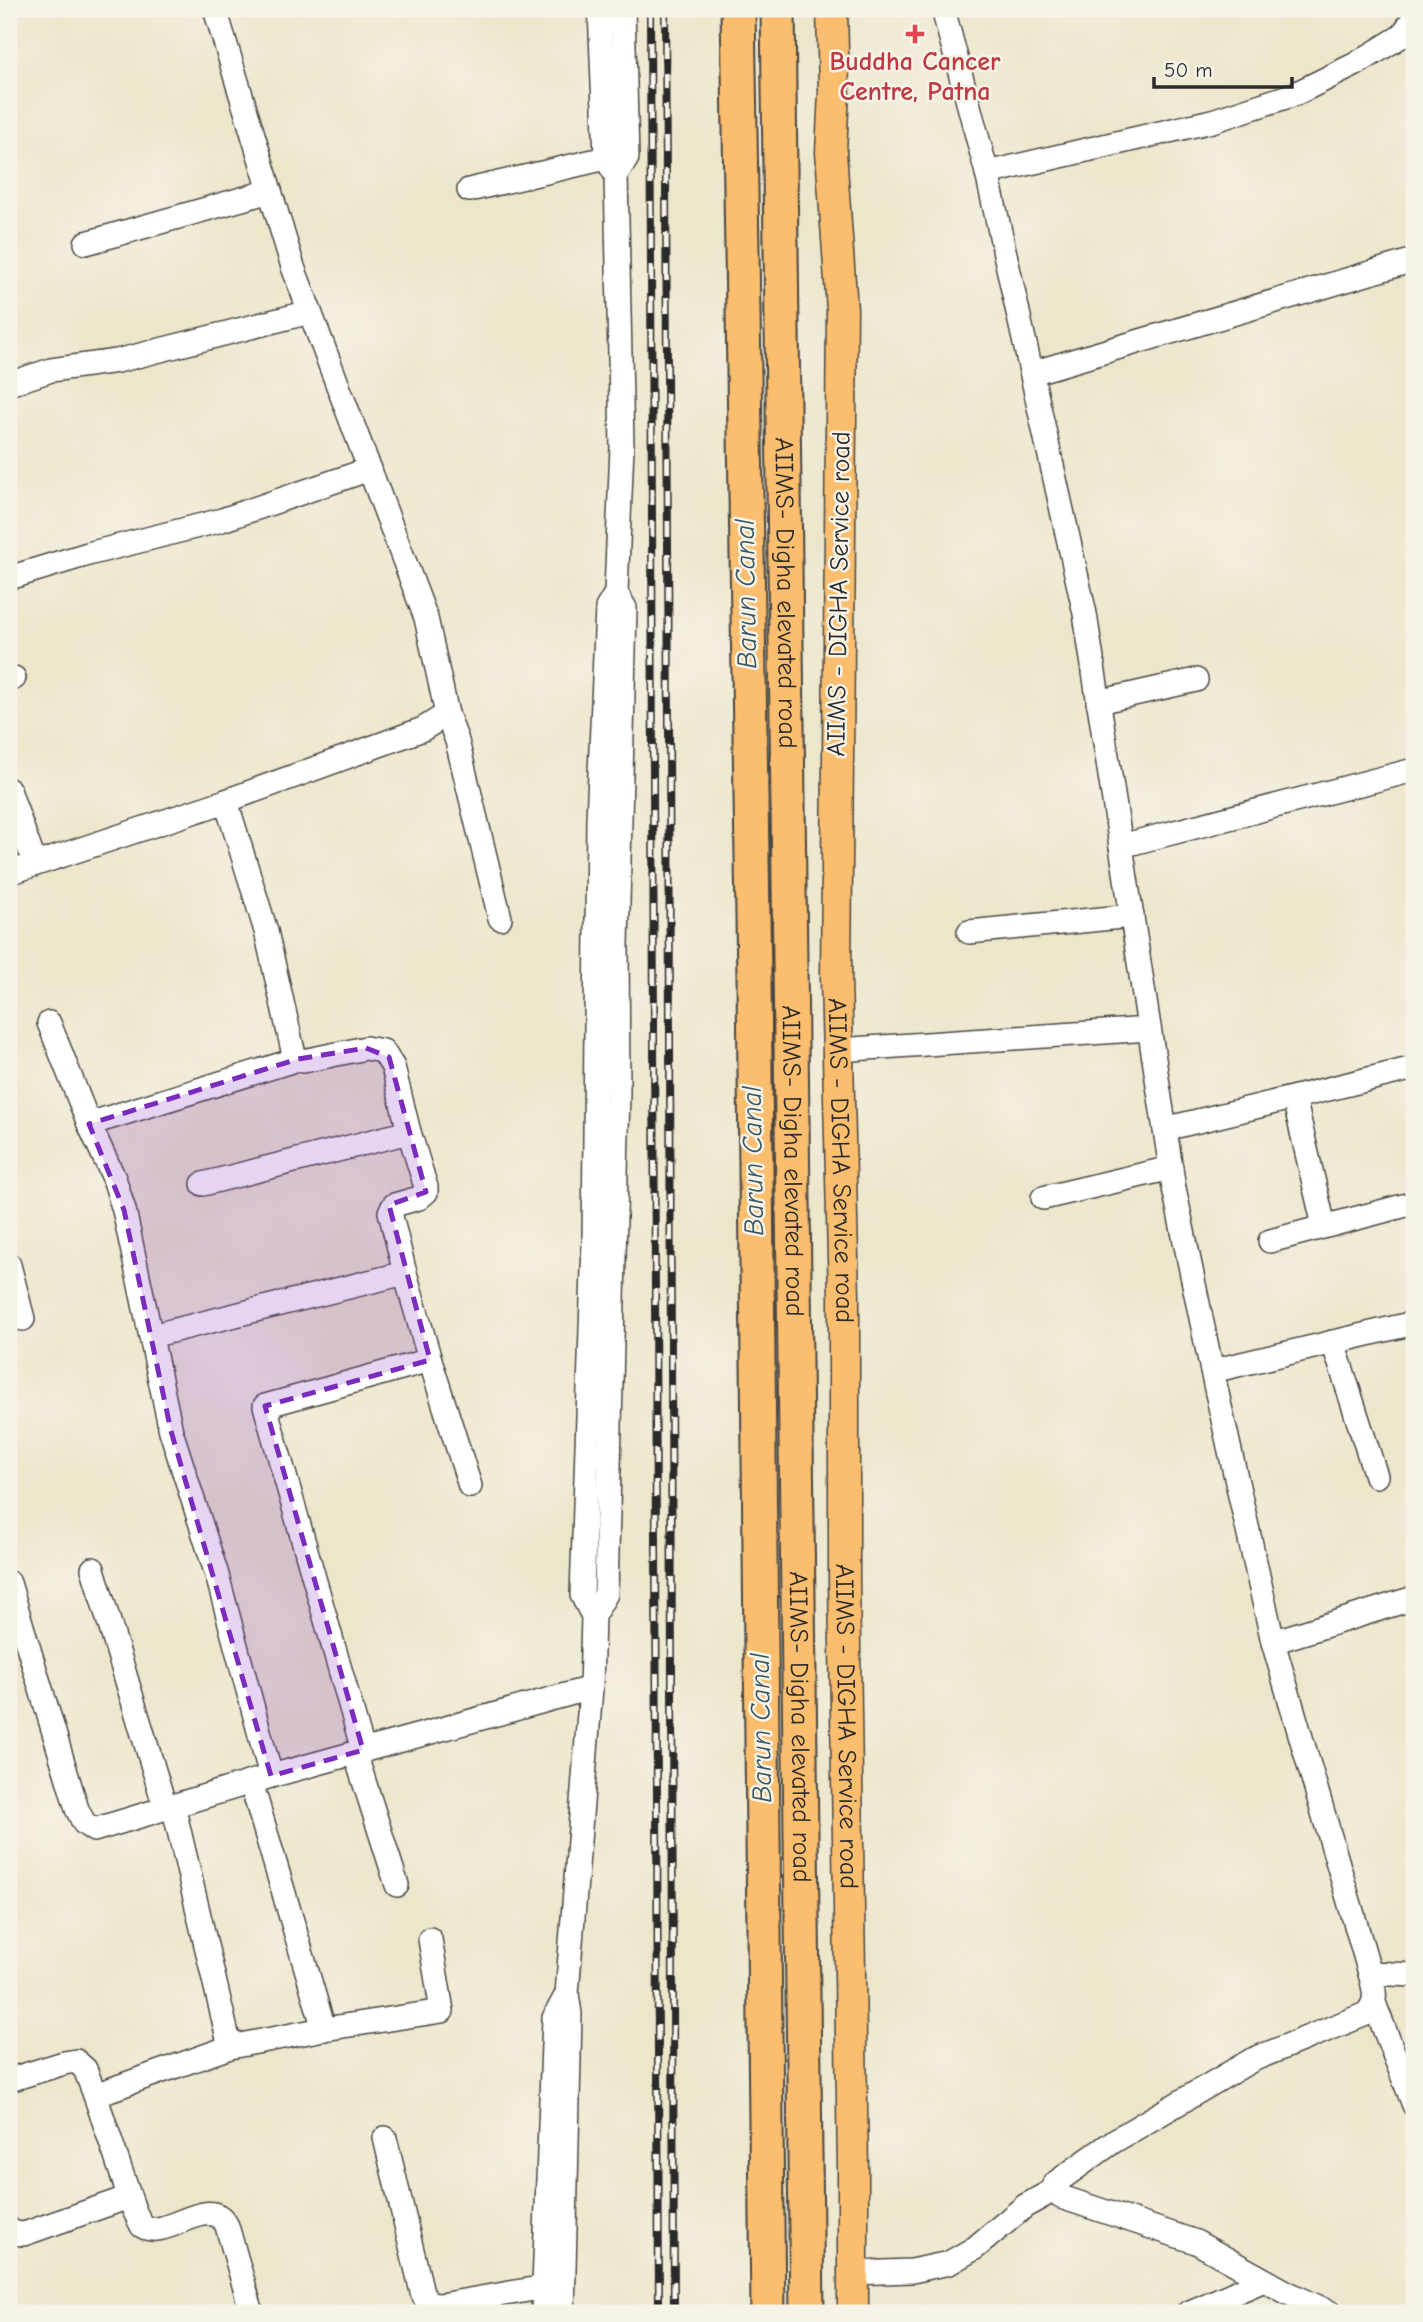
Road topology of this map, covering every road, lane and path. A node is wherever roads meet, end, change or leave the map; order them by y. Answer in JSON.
{"nodes":[{"id":1,"x":215,"y":9,"type":"edge"},
{"id":2,"x":600,"y":9,"type":"edge"},
{"id":3,"x":623,"y":9,"type":"edge"},
{"id":4,"x":738,"y":9,"type":"edge"},
{"id":5,"x":778,"y":9,"type":"edge"},
{"id":6,"x":832,"y":9,"type":"edge"},
{"id":7,"x":943,"y":9,"type":"edge"},
{"id":8,"x":1412,"y":20,"type":"edge"},
{"id":9,"x":1414,"y":47,"type":"edge"},
{"id":10,"x":616,"y":163,"type":"junction"},
{"id":11,"x":987,"y":173,"type":"junction"},
{"id":12,"x":469,"y":190,"type":"dead end"},
{"id":13,"x":270,"y":191,"type":"junction"},
{"id":14,"x":86,"y":243,"type":"dead end"},
{"id":15,"x":1414,"y":260,"type":"edge"},
{"id":16,"x":310,"y":312,"type":"junction"},
{"id":17,"x":1032,"y":373,"type":"junction"},
{"id":18,"x":9,"y":384,"type":"edge"},
{"id":19,"x":370,"y":469,"type":"junction"},
{"id":20,"x":9,"y":578,"type":"edge"},
{"id":21,"x":1196,"y":680,"type":"dead end"},
{"id":22,"x":1098,"y":702,"type":"junction"},
{"id":23,"x":447,"y":714,"type":"junction"},
{"id":24,"x":1414,"y":770,"type":"edge"},
{"id":25,"x":9,"y":790,"type":"edge"},
{"id":26,"x":226,"y":801,"type":"junction"},
{"id":27,"x":1121,"y":846,"type":"junction"},
{"id":28,"x":35,"y":864,"type":"junction"},
{"id":29,"x":9,"y":873,"type":"edge"},
{"id":30,"x":1132,"y":916,"type":"junction"},
{"id":31,"x":500,"y":918,"type":"dead end"},
{"id":32,"x":969,"y":933,"type":"dead end"},
{"id":33,"x":49,"y":1023,"type":"dead end"},
{"id":34,"x":1149,"y":1028,"type":"junction"},
{"id":35,"x":838,"y":1050,"type":"junction"},
{"id":36,"x":298,"y":1059,"type":"junction"},
{"id":37,"x":1414,"y":1068,"type":"edge"},
{"id":38,"x":1294,"y":1098,"type":"junction"},
{"id":39,"x":89,"y":1124,"type":"junction"},
{"id":40,"x":1165,"y":1129,"type":"junction"},
{"id":41,"x":409,"y":1132,"type":"junction"},
{"id":42,"x":1171,"y":1168,"type":"junction"},
{"id":43,"x":203,"y":1184,"type":"dead end"},
{"id":44,"x":1043,"y":1198,"type":"dead end"},
{"id":45,"x":1414,"y":1203,"type":"edge"},
{"id":46,"x":1324,"y":1226,"type":"junction"},
{"id":47,"x":1269,"y":1241,"type":"dead end"},
{"id":48,"x":9,"y":1265,"type":"edge"},
{"id":49,"x":405,"y":1273,"type":"junction"},
{"id":50,"x":23,"y":1319,"type":"dead end"},
{"id":51,"x":1414,"y":1323,"type":"edge"},
{"id":52,"x":151,"y":1336,"type":"junction"},
{"id":53,"x":1333,"y":1342,"type":"junction"},
{"id":54,"x":430,"y":1360,"type":"junction"},
{"id":55,"x":1212,"y":1371,"type":"junction"},
{"id":56,"x":1376,"y":1476,"type":"dead end"},
{"id":57,"x":470,"y":1486,"type":"dead end"},
{"id":58,"x":93,"y":1569,"type":"dead end"},
{"id":59,"x":9,"y":1583,"type":"edge"},
{"id":60,"x":1414,"y":1598,"type":"edge"},
{"id":61,"x":1273,"y":1642,"type":"junction"},
{"id":62,"x":591,"y":1688,"type":"junction"},
{"id":63,"x":359,"y":1752,"type":"junction"},
{"id":64,"x":261,"y":1779,"type":"junction"},
{"id":65,"x":169,"y":1806,"type":"junction"},
{"id":66,"x":397,"y":1885,"type":"dead end"},
{"id":67,"x":430,"y":1940,"type":"dead end"},
{"id":68,"x":1370,"y":1973,"type":"junction"},
{"id":69,"x":1414,"y":1975,"type":"edge"},
{"id":70,"x":1374,"y":2003,"type":"junction"},
{"id":71,"x":324,"y":2029,"type":"junction"},
{"id":72,"x":230,"y":2047,"type":"junction"},
{"id":73,"x":9,"y":2080,"type":"edge"},
{"id":74,"x":96,"y":2095,"type":"junction"},
{"id":75,"x":1414,"y":2105,"type":"edge"},
{"id":76,"x":385,"y":2138,"type":"dead end"},
{"id":77,"x":1054,"y":2190,"type":"junction"},
{"id":78,"x":129,"y":2197,"type":"junction"},
{"id":79,"x":9,"y":2229,"type":"edge"},
{"id":80,"x":853,"y":2273,"type":"junction"},
{"id":81,"x":1264,"y":2280,"type":"junction"},
{"id":82,"x":554,"y":2285,"type":"junction"},
{"id":83,"x":252,"y":2313,"type":"edge"},
{"id":84,"x":543,"y":2313,"type":"edge"},
{"id":85,"x":563,"y":2313,"type":"edge"},
{"id":86,"x":768,"y":2313,"type":"edge"},
{"id":87,"x":807,"y":2313,"type":"edge"},
{"id":88,"x":853,"y":2313,"type":"edge"},
{"id":89,"x":1188,"y":2313,"type":"edge"},
{"id":90,"x":1331,"y":2313,"type":"edge"}],
"edges":[{"from":1,"to":13,"type":"street"},
{"from":2,"to":10,"type":"street"},
{"from":3,"to":10,"type":"street"},
{"from":4,"to":86,"type":"highway","name":"AIIMS- Digha elevated road"},
{"from":5,"to":87,"type":"highway","name":"AIIMS- Digha elevated road"},
{"from":6,"to":35,"type":"main road","name":"AIIMS - DIGHA Service road"},
{"from":7,"to":11,"type":"street"},
{"from":8,"to":9,"type":"street"},
{"from":8,"to":11,"type":"street"},
{"from":10,"to":12,"type":"street"},
{"from":10,"to":62,"type":"street"},
{"from":11,"to":17,"type":"street"},
{"from":13,"to":14,"type":"street"},
{"from":13,"to":16,"type":"street"},
{"from":15,"to":17,"type":"street"},
{"from":16,"to":18,"type":"street"},
{"from":16,"to":19,"type":"street"},
{"from":17,"to":22,"type":"street"},
{"from":19,"to":20,"type":"street"},
{"from":19,"to":23,"type":"street"},
{"from":21,"to":22,"type":"street"},
{"from":22,"to":27,"type":"street"},
{"from":23,"to":26,"type":"street"},
{"from":23,"to":31,"type":"street"},
{"from":24,"to":27,"type":"street"},
{"from":25,"to":28,"type":"street"},
{"from":26,"to":28,"type":"street"},
{"from":26,"to":36,"type":"street"},
{"from":27,"to":30,"type":"street"},
{"from":28,"to":29,"type":"street"},
{"from":30,"to":32,"type":"street"},
{"from":30,"to":34,"type":"street"},
{"from":33,"to":39,"type":"street"},
{"from":34,"to":35,"type":"street"},
{"from":34,"to":40,"type":"street"},
{"from":35,"to":80,"type":"main road","name":"AIIMS - DIGHA Service road"},
{"from":36,"to":39,"type":"street"},
{"from":36,"to":41,"type":"street"},
{"from":37,"to":38,"type":"street"},
{"from":38,"to":40,"type":"street"},
{"from":38,"to":46,"type":"street"},
{"from":39,"to":52,"type":"street"},
{"from":40,"to":42,"type":"street"},
{"from":41,"to":43,"type":"street"},
{"from":41,"to":49,"type":"street"},
{"from":42,"to":44,"type":"street"},
{"from":42,"to":55,"type":"street"},
{"from":45,"to":46,"type":"street"},
{"from":46,"to":47,"type":"street"},
{"from":48,"to":50,"type":"street"},
{"from":49,"to":52,"type":"street"},
{"from":49,"to":54,"type":"street"},
{"from":51,"to":53,"type":"street"},
{"from":52,"to":64,"type":"street"},
{"from":53,"to":55,"type":"street"},
{"from":53,"to":56,"type":"street"},
{"from":54,"to":57,"type":"street"},
{"from":54,"to":63,"type":"street"},
{"from":55,"to":61,"type":"street"},
{"from":58,"to":65,"type":"street"},
{"from":59,"to":65,"type":"street"},
{"from":60,"to":61,"type":"street"},
{"from":61,"to":68,"type":"street"},
{"from":62,"to":63,"type":"street"},
{"from":62,"to":82,"type":"street"},
{"from":63,"to":64,"type":"street"},
{"from":63,"to":66,"type":"street"},
{"from":64,"to":65,"type":"street"},
{"from":64,"to":71,"type":"street"},
{"from":65,"to":72,"type":"street"},
{"from":67,"to":71,"type":"street"},
{"from":68,"to":69,"type":"street"},
{"from":68,"to":70,"type":"street"},
{"from":70,"to":75,"type":"street"},
{"from":70,"to":77,"type":"street"},
{"from":71,"to":72,"type":"street"},
{"from":72,"to":74,"type":"street"},
{"from":73,"to":74,"type":"street"},
{"from":74,"to":78,"type":"street"},
{"from":76,"to":82,"type":"street"},
{"from":77,"to":80,"type":"street"},
{"from":77,"to":81,"type":"street"},
{"from":78,"to":79,"type":"street"},
{"from":78,"to":83,"type":"street"},
{"from":80,"to":88,"type":"main road","name":"AIIMS - DIGHA Service road"},
{"from":81,"to":89,"type":"street"},
{"from":81,"to":90,"type":"street"},
{"from":82,"to":84,"type":"street"},
{"from":82,"to":85,"type":"street"}]}
